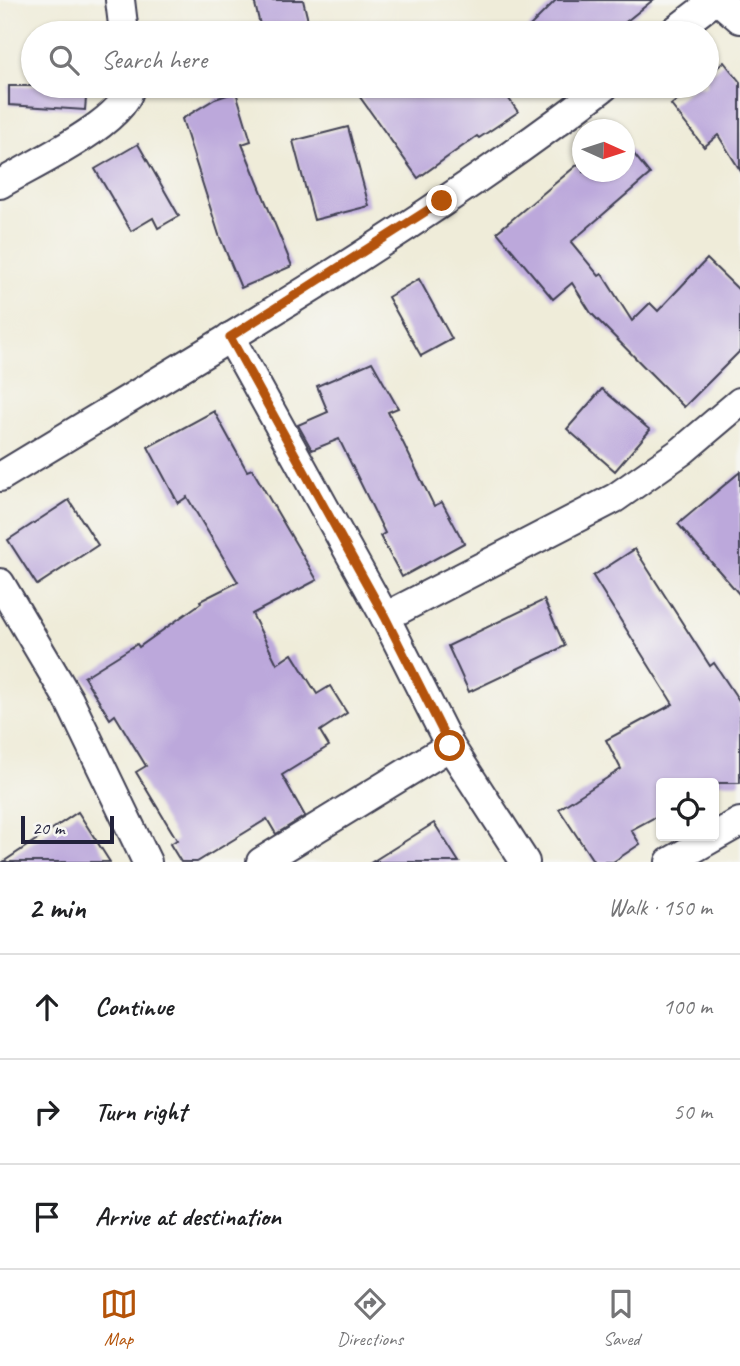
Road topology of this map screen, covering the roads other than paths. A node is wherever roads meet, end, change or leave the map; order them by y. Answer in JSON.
{"nodes":[{"id":1,"x":120,"y":0,"type":"edge"},
{"id":2,"x":716,"y":0,"type":"edge"},
{"id":3,"x":740,"y":19,"type":"edge"},
{"id":4,"x":123,"y":21,"type":"edge"},
{"id":5,"x":688,"y":21,"type":"edge"},
{"id":6,"x":125,"y":98,"type":"edge"},
{"id":7,"x":587,"y":98,"type":"edge"},
{"id":8,"x":0,"y":184,"type":"edge"},
{"id":9,"x":230,"y":337,"type":"junction"},
{"id":10,"x":740,"y":402,"type":"edge"},
{"id":11,"x":0,"y":477,"type":"edge"},
{"id":12,"x":0,"y":583,"type":"edge"},
{"id":13,"x":385,"y":617,"type":"junction"},
{"id":14,"x":450,"y":746,"type":"junction"},
{"id":15,"x":740,"y":822,"type":"edge"},
{"id":16,"x":147,"y":862,"type":"edge"},
{"id":17,"x":261,"y":862,"type":"edge"},
{"id":18,"x":524,"y":862,"type":"edge"},
{"id":19,"x":670,"y":862,"type":"edge"}],
"edges":[{"from":1,"to":4,"type":"street"},
{"from":2,"to":3,"type":"street"},
{"from":2,"to":5,"type":"street"},
{"from":6,"to":8,"type":"street"},
{"from":7,"to":9,"type":"street"},
{"from":9,"to":11,"type":"street"},
{"from":9,"to":13,"type":"street"},
{"from":10,"to":13,"type":"street"},
{"from":12,"to":16,"type":"street"},
{"from":13,"to":14,"type":"street"},
{"from":14,"to":17,"type":"street"},
{"from":14,"to":18,"type":"street"},
{"from":15,"to":19,"type":"street"}]}
